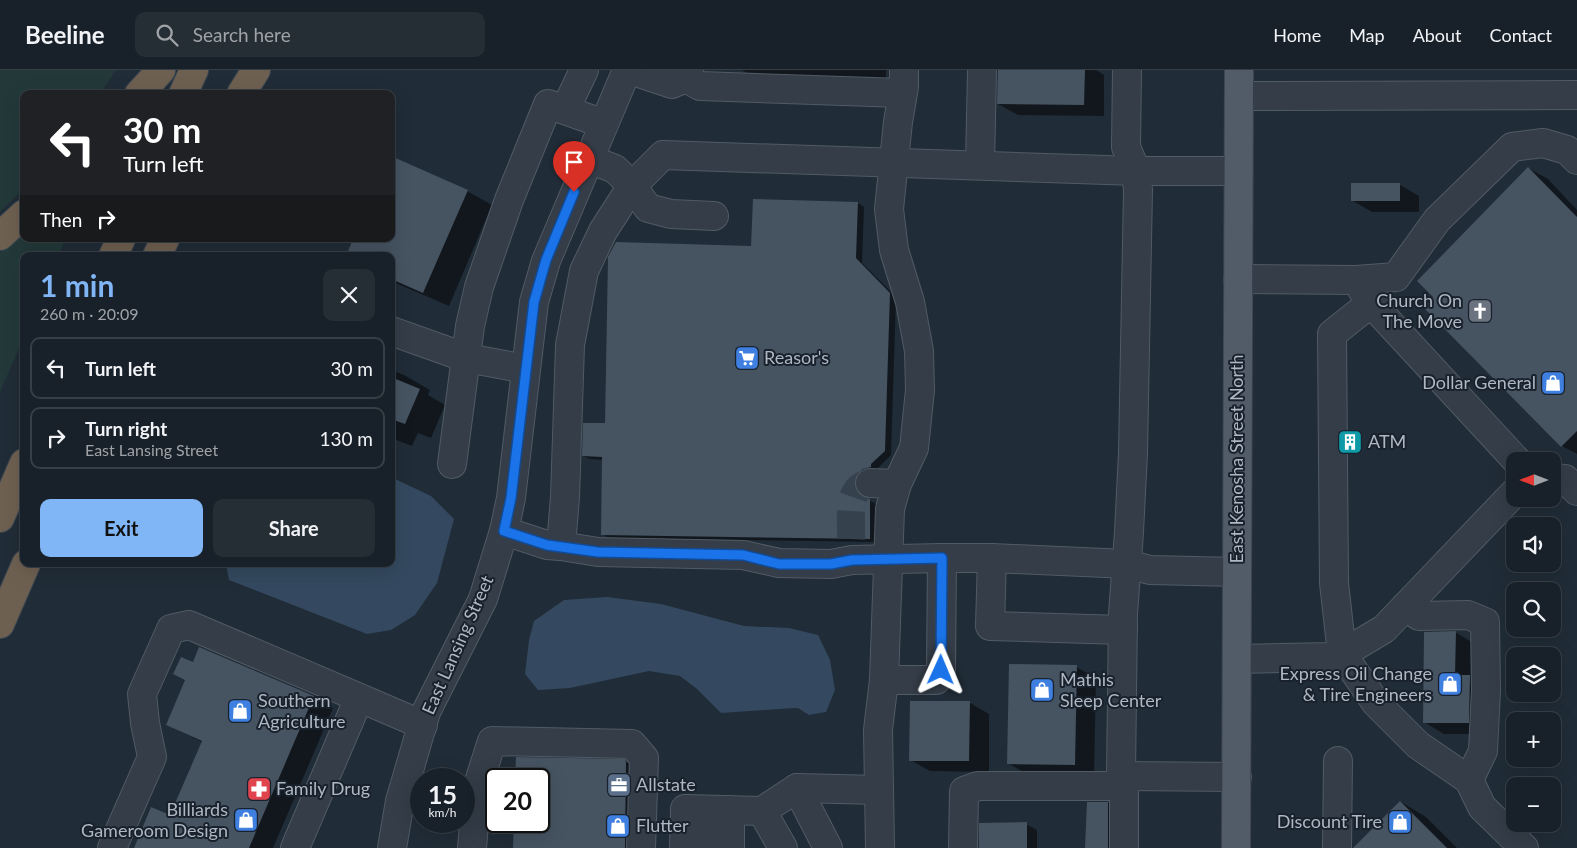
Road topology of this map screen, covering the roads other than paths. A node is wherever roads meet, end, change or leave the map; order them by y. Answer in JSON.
{"nodes":[{"id":1,"x":161,"y":70,"type":"edge"},
{"id":2,"x":194,"y":70,"type":"edge"},
{"id":3,"x":237,"y":70,"type":"edge"},
{"id":4,"x":256,"y":70,"type":"edge"},
{"id":5,"x":584,"y":70,"type":"edge"},
{"id":6,"x":628,"y":70,"type":"edge"},
{"id":7,"x":982,"y":70,"type":"edge"},
{"id":8,"x":1127,"y":70,"type":"edge"},
{"id":9,"x":687,"y":74,"type":"edge"},
{"id":10,"x":903,"y":82,"type":"edge"},
{"id":11,"x":1239,"y":83,"type":"edge"},
{"id":12,"x":143,"y":90,"type":"edge"},
{"id":13,"x":185,"y":90,"type":"edge"},
{"id":14,"x":229,"y":90,"type":"edge"},
{"id":15,"x":244,"y":90,"type":"edge"},
{"id":16,"x":1577,"y":95,"type":"edge"},
{"id":17,"x":566,"y":110,"type":"junction"},
{"id":18,"x":604,"y":124,"type":"junction"},
{"id":19,"x":589,"y":160,"type":"junction"},
{"id":20,"x":1577,"y":160,"type":"edge"},
{"id":21,"x":894,"y":163,"type":"junction"},
{"id":22,"x":980,"y":165,"type":"junction"},
{"id":23,"x":1136,"y":171,"type":"junction"},
{"id":24,"x":1238,"y":171,"type":"junction"},
{"id":25,"x":632,"y":186,"type":"junction"},
{"id":26,"x":714,"y":216,"type":"dead end"},
{"id":27,"x":20,"y":218,"type":"edge"},
{"id":28,"x":0,"y":236,"type":"edge"},
{"id":29,"x":1238,"y":279,"type":"junction"},
{"id":30,"x":1356,"y":280,"type":"junction"},
{"id":31,"x":1371,"y":303,"type":"junction"},
{"id":32,"x":395,"y":333,"type":"edge"},
{"id":33,"x":467,"y":358,"type":"junction"},
{"id":34,"x":526,"y":368,"type":"junction"},
{"id":35,"x":1508,"y":452,"type":"edge"},
{"id":36,"x":452,"y":464,"type":"dead end"},
{"id":37,"x":20,"y":472,"type":"edge"},
{"id":38,"x":1561,"y":479,"type":"edge"},
{"id":39,"x":870,"y":483,"type":"dead end"},
{"id":40,"x":897,"y":484,"type":"junction"},
{"id":41,"x":1577,"y":492,"type":"edge"},
{"id":42,"x":1506,"y":501,"type":"edge"},
{"id":43,"x":0,"y":518,"type":"edge"},
{"id":44,"x":504,"y":531,"type":"junction"},
{"id":45,"x":561,"y":546,"type":"junction"},
{"id":46,"x":942,"y":558,"type":"junction"},
{"id":47,"x":992,"y":558,"type":"junction"},
{"id":48,"x":888,"y":560,"type":"junction"},
{"id":49,"x":1127,"y":564,"type":"junction"},
{"id":50,"x":25,"y":567,"type":"edge"},
{"id":51,"x":1237,"y":572,"type":"junction"},
{"id":52,"x":1406,"y":606,"type":"junction"},
{"id":53,"x":0,"y":624,"type":"edge"},
{"id":54,"x":1123,"y":630,"type":"junction"},
{"id":55,"x":1342,"y":654,"type":"junction"},
{"id":56,"x":1237,"y":659,"type":"junction"},
{"id":57,"x":884,"y":680,"type":"junction"},
{"id":58,"x":359,"y":698,"type":"junction"},
{"id":59,"x":423,"y":725,"type":"junction"},
{"id":60,"x":1338,"y":761,"type":"dead end"},
{"id":61,"x":1236,"y":777,"type":"junction"},
{"id":62,"x":1469,"y":780,"type":"junction"},
{"id":63,"x":1122,"y":781,"type":"junction"},
{"id":64,"x":798,"y":788,"type":"junction"},
{"id":65,"x":879,"y":790,"type":"junction"},
{"id":66,"x":711,"y":810,"type":"junction"},
{"id":67,"x":762,"y":811,"type":"junction"},
{"id":68,"x":112,"y":848,"type":"edge"},
{"id":69,"x":295,"y":848,"type":"edge"},
{"id":70,"x":392,"y":848,"type":"edge"},
{"id":71,"x":472,"y":848,"type":"edge"},
{"id":72,"x":641,"y":848,"type":"edge"},
{"id":73,"x":684,"y":848,"type":"edge"},
{"id":74,"x":707,"y":848,"type":"edge"},
{"id":75,"x":719,"y":848,"type":"edge"},
{"id":76,"x":730,"y":848,"type":"edge"},
{"id":77,"x":783,"y":848,"type":"edge"},
{"id":78,"x":828,"y":848,"type":"edge"},
{"id":79,"x":880,"y":848,"type":"edge"},
{"id":80,"x":963,"y":848,"type":"edge"},
{"id":81,"x":1124,"y":848,"type":"edge"},
{"id":82,"x":1236,"y":848,"type":"edge"},
{"id":83,"x":1337,"y":848,"type":"edge"},
{"id":84,"x":1524,"y":848,"type":"edge"}],
"edges":[{"from":1,"to":12,"type":"highway"},
{"from":2,"to":13,"type":"highway"},
{"from":3,"to":14,"type":"highway"},
{"from":4,"to":15,"type":"highway"},
{"from":5,"to":17,"type":"street"},
{"from":6,"to":9,"type":"street"},
{"from":6,"to":18,"type":"street","name":"East Lansing Street"},
{"from":7,"to":22,"type":"street"},
{"from":8,"to":23,"type":"street"},
{"from":9,"to":10,"type":"street"},
{"from":10,"to":21,"type":"street"},
{"from":11,"to":16,"type":"street"},
{"from":11,"to":24,"type":"main road","name":"East Kenosha Street North"},
{"from":17,"to":18,"type":"street"},
{"from":17,"to":33,"type":"street"},
{"from":18,"to":19,"type":"street","name":"East Lansing Street"},
{"from":19,"to":25,"type":"street"},
{"from":19,"to":34,"type":"street","name":"East Lansing Street"},
{"from":20,"to":30,"type":"street"},
{"from":21,"to":22,"type":"street"},
{"from":21,"to":25,"type":"street"},
{"from":21,"to":40,"type":"street"},
{"from":22,"to":23,"type":"street"},
{"from":23,"to":24,"type":"street"},
{"from":23,"to":49,"type":"street"},
{"from":24,"to":29,"type":"main road","name":"East Kenosha Street North"},
{"from":25,"to":26,"type":"street"},
{"from":25,"to":45,"type":"street"},
{"from":27,"to":28,"type":"highway"},
{"from":29,"to":30,"type":"street"},
{"from":29,"to":51,"type":"main road","name":"East Kenosha Street North"},
{"from":30,"to":31,"type":"street"},
{"from":31,"to":35,"type":"street"},
{"from":31,"to":55,"type":"street"},
{"from":32,"to":33,"type":"street"},
{"from":33,"to":34,"type":"street"},
{"from":33,"to":36,"type":"street"},
{"from":34,"to":44,"type":"street","name":"East Lansing Street"},
{"from":37,"to":43,"type":"highway"},
{"from":38,"to":41,"type":"street"},
{"from":39,"to":40,"type":"street"},
{"from":40,"to":48,"type":"street"},
{"from":42,"to":52,"type":"street"},
{"from":44,"to":45,"type":"street"},
{"from":44,"to":59,"type":"street","name":"East Lansing Street"},
{"from":45,"to":48,"type":"street"},
{"from":46,"to":47,"type":"street"},
{"from":46,"to":48,"type":"street"},
{"from":46,"to":57,"type":"street"},
{"from":47,"to":49,"type":"street"},
{"from":47,"to":54,"type":"street"},
{"from":48,"to":57,"type":"street"},
{"from":49,"to":51,"type":"street"},
{"from":49,"to":54,"type":"street"},
{"from":50,"to":53,"type":"highway"},
{"from":51,"to":56,"type":"main road","name":"East Kenosha Street North"},
{"from":52,"to":55,"type":"street"},
{"from":52,"to":62,"type":"street"},
{"from":54,"to":63,"type":"street"},
{"from":55,"to":56,"type":"street"},
{"from":55,"to":62,"type":"street"},
{"from":56,"to":61,"type":"main road","name":"East Kenosha Street North"},
{"from":57,"to":65,"type":"street"},
{"from":58,"to":59,"type":"street"},
{"from":58,"to":68,"type":"street"},
{"from":58,"to":69,"type":"street"},
{"from":59,"to":70,"type":"street","name":"East Lansing Street"},
{"from":60,"to":83,"type":"street"},
{"from":61,"to":63,"type":"street"},
{"from":61,"to":82,"type":"main road","name":"East Kenosha Street North"},
{"from":62,"to":84,"type":"street"},
{"from":63,"to":80,"type":"street"},
{"from":63,"to":81,"type":"street"},
{"from":64,"to":65,"type":"street"},
{"from":64,"to":67,"type":"street"},
{"from":64,"to":78,"type":"street"},
{"from":65,"to":79,"type":"street"},
{"from":66,"to":67,"type":"street"},
{"from":66,"to":73,"type":"street"},
{"from":66,"to":74,"type":"street"},
{"from":66,"to":75,"type":"street"},
{"from":66,"to":76,"type":"street"},
{"from":67,"to":77,"type":"street"},
{"from":71,"to":72,"type":"street"}]}
